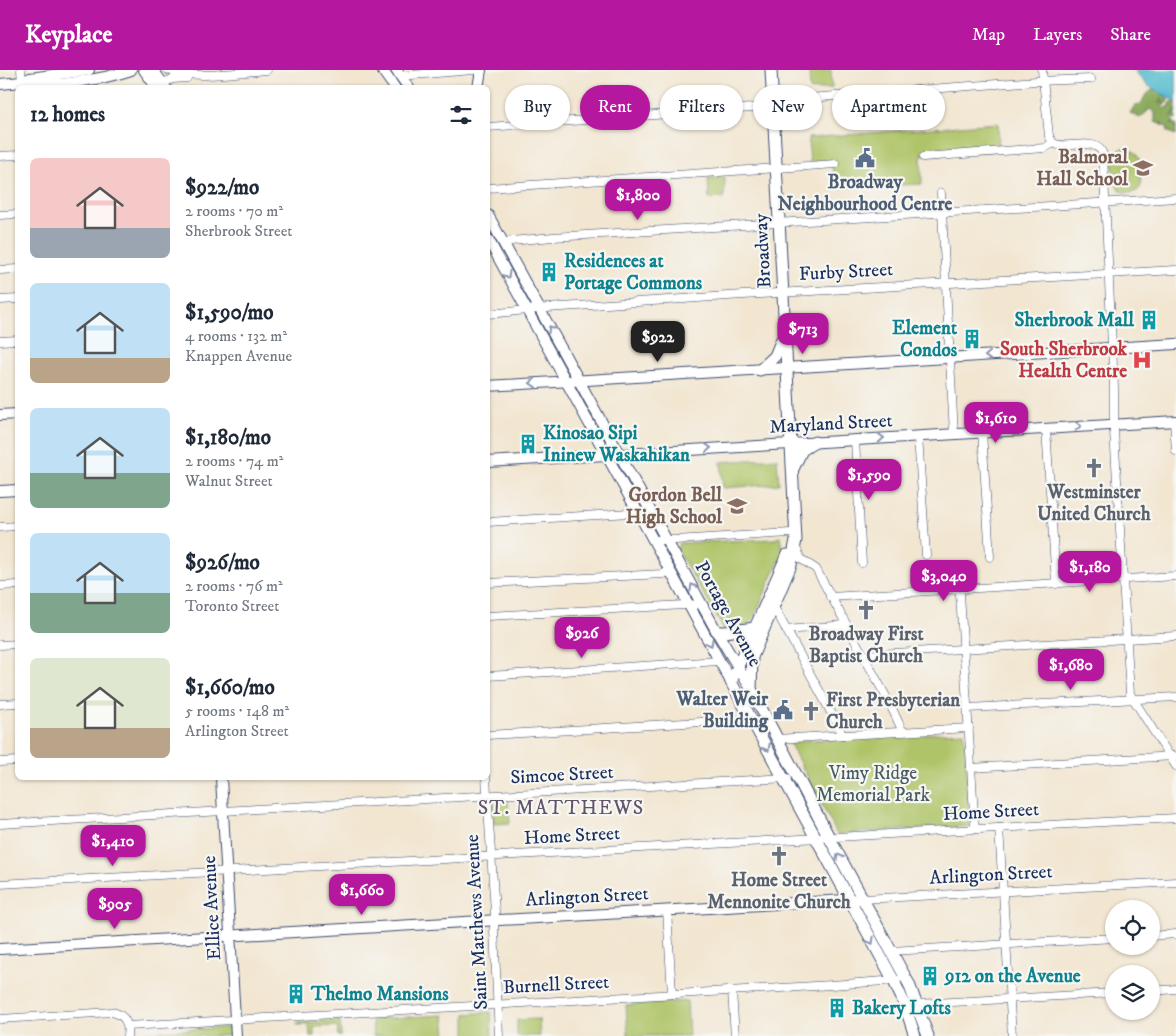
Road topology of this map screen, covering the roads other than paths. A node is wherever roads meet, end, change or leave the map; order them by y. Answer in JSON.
{"nodes":[{"id":1,"x":21,"y":70,"type":"edge"},
{"id":2,"x":89,"y":70,"type":"edge"},
{"id":3,"x":131,"y":70,"type":"edge"},
{"id":4,"x":144,"y":70,"type":"edge"},
{"id":5,"x":153,"y":70,"type":"edge"},
{"id":6,"x":168,"y":70,"type":"edge"},
{"id":7,"x":267,"y":70,"type":"edge"},
{"id":8,"x":382,"y":70,"type":"edge"},
{"id":9,"x":473,"y":70,"type":"edge"},
{"id":10,"x":481,"y":70,"type":"edge"},
{"id":11,"x":771,"y":70,"type":"edge"},
{"id":12,"x":1042,"y":70,"type":"edge"},
{"id":13,"x":182,"y":72,"type":"edge"},
{"id":14,"x":398,"y":73,"type":"edge"},
{"id":15,"x":203,"y":74,"type":"junction"},
{"id":16,"x":1091,"y":79,"type":"dead end"},
{"id":17,"x":1043,"y":81,"type":"junction"},
{"id":18,"x":22,"y":82,"type":"junction"},
{"id":19,"x":0,"y":84,"type":"edge"},
{"id":20,"x":161,"y":85,"type":"edge"},
{"id":21,"x":161,"y":85,"type":"edge"},
{"id":22,"x":163,"y":85,"type":"edge"},
{"id":23,"x":393,"y":85,"type":"edge"},
{"id":24,"x":407,"y":85,"type":"edge"},
{"id":25,"x":478,"y":85,"type":"edge"},
{"id":26,"x":772,"y":85,"type":"edge"},
{"id":27,"x":822,"y":97,"type":"edge"},
{"id":28,"x":753,"y":107,"type":"edge"},
{"id":29,"x":490,"y":127,"type":"edge"},
{"id":30,"x":774,"y":130,"type":"edge"},
{"id":31,"x":1052,"y":142,"type":"junction"},
{"id":32,"x":15,"y":155,"type":"edge"},
{"id":33,"x":0,"y":156,"type":"edge"},
{"id":34,"x":923,"y":157,"type":"dead end"},
{"id":35,"x":836,"y":164,"type":"dead end"},
{"id":36,"x":776,"y":168,"type":"junction"},
{"id":37,"x":490,"y":188,"type":"edge"},
{"id":38,"x":941,"y":193,"type":"dead end"},
{"id":39,"x":1176,"y":198,"type":"edge"},
{"id":40,"x":1105,"y":202,"type":"junction"},
{"id":41,"x":942,"y":212,"type":"junction"},
{"id":42,"x":15,"y":214,"type":"edge"},
{"id":43,"x":0,"y":215,"type":"edge"},
{"id":44,"x":490,"y":219,"type":"edge"},
{"id":45,"x":779,"y":224,"type":"junction"},
{"id":46,"x":490,"y":243,"type":"edge"},
{"id":47,"x":504,"y":245,"type":"junction"},
{"id":48,"x":15,"y":269,"type":"edge"},
{"id":49,"x":0,"y":270,"type":"edge"},
{"id":50,"x":1176,"y":270,"type":"edge"},
{"id":51,"x":1109,"y":274,"type":"junction"},
{"id":52,"x":946,"y":283,"type":"junction"},
{"id":53,"x":782,"y":292,"type":"junction"},
{"id":54,"x":15,"y":299,"type":"edge"},
{"id":55,"x":0,"y":300,"type":"edge"},
{"id":56,"x":539,"y":309,"type":"junction"},
{"id":57,"x":527,"y":311,"type":"junction"},
{"id":58,"x":490,"y":314,"type":"edge"},
{"id":59,"x":784,"y":332,"type":"junction"},
{"id":60,"x":15,"y":340,"type":"edge"},
{"id":61,"x":0,"y":341,"type":"edge"},
{"id":62,"x":1176,"y":344,"type":"edge"},
{"id":63,"x":1112,"y":348,"type":"junction"},
{"id":64,"x":950,"y":358,"type":"junction"},
{"id":65,"x":786,"y":368,"type":"junction"},
{"id":66,"x":760,"y":370,"type":"junction"},
{"id":67,"x":579,"y":380,"type":"junction"},
{"id":68,"x":566,"y":381,"type":"junction"},
{"id":69,"x":490,"y":386,"type":"edge"},
{"id":70,"x":15,"y":414,"type":"edge"},
{"id":71,"x":0,"y":415,"type":"edge"},
{"id":72,"x":1175,"y":421,"type":"edge"},
{"id":73,"x":1115,"y":424,"type":"junction"},
{"id":74,"x":1046,"y":428,"type":"junction"},
{"id":75,"x":982,"y":432,"type":"junction"},
{"id":76,"x":954,"y":434,"type":"junction"},
{"id":77,"x":918,"y":436,"type":"junction"},
{"id":78,"x":854,"y":440,"type":"junction"},
{"id":79,"x":815,"y":442,"type":"junction"},
{"id":80,"x":790,"y":444,"type":"junction"},
{"id":81,"x":1176,"y":451,"type":"edge"},
{"id":82,"x":620,"y":454,"type":"junction"},
{"id":83,"x":607,"y":455,"type":"junction"},
{"id":84,"x":490,"y":462,"type":"edge"},
{"id":85,"x":791,"y":476,"type":"junction"},
{"id":86,"x":15,"y":490,"type":"edge"},
{"id":87,"x":0,"y":491,"type":"edge"},
{"id":88,"x":637,"y":510,"type":"junction"},
{"id":89,"x":794,"y":521,"type":"junction"},
{"id":90,"x":490,"y":522,"type":"edge"},
{"id":91,"x":15,"y":526,"type":"edge"},
{"id":92,"x":0,"y":527,"type":"edge"},
{"id":93,"x":791,"y":533,"type":"junction"},
{"id":94,"x":653,"y":540,"type":"junction"},
{"id":95,"x":667,"y":540,"type":"junction"},
{"id":96,"x":796,"y":546,"type":"junction"},
{"id":97,"x":926,"y":555,"type":"dead end"},
{"id":98,"x":990,"y":557,"type":"dead end"},
{"id":99,"x":862,"y":563,"type":"dead end"},
{"id":100,"x":670,"y":571,"type":"junction"},
{"id":101,"x":1176,"y":576,"type":"edge"},
{"id":102,"x":959,"y":579,"type":"dead end"},
{"id":103,"x":1124,"y":580,"type":"junction"},
{"id":104,"x":490,"y":583,"type":"edge"},
{"id":105,"x":1056,"y":584,"type":"junction"},
{"id":106,"x":15,"y":585,"type":"edge"},
{"id":107,"x":0,"y":586,"type":"edge"},
{"id":108,"x":960,"y":589,"type":"junction"},
{"id":109,"x":830,"y":597,"type":"junction"},
{"id":110,"x":702,"y":604,"type":"junction"},
{"id":111,"x":688,"y":605,"type":"junction"},
{"id":112,"x":774,"y":607,"type":"junction"},
{"id":113,"x":490,"y":616,"type":"edge"},
{"id":114,"x":846,"y":625,"type":"junction"},
{"id":115,"x":755,"y":628,"type":"junction"},
{"id":116,"x":786,"y":630,"type":"junction"},
{"id":117,"x":717,"y":632,"type":"junction"},
{"id":118,"x":1176,"y":636,"type":"edge"},
{"id":119,"x":1127,"y":639,"type":"junction"},
{"id":120,"x":15,"y":644,"type":"edge"},
{"id":121,"x":0,"y":645,"type":"edge"},
{"id":122,"x":964,"y":649,"type":"junction"},
{"id":123,"x":862,"y":655,"type":"junction"},
{"id":124,"x":720,"y":661,"type":"junction"},
{"id":125,"x":738,"y":667,"type":"junction"},
{"id":126,"x":490,"y":676,"type":"edge"},
{"id":127,"x":731,"y":682,"type":"junction"},
{"id":128,"x":751,"y":689,"type":"junction"},
{"id":129,"x":1176,"y":697,"type":"edge"},
{"id":130,"x":1133,"y":699,"type":"junction"},
{"id":131,"x":15,"y":703,"type":"edge"},
{"id":132,"x":0,"y":704,"type":"edge"},
{"id":133,"x":968,"y":708,"type":"junction"},
{"id":134,"x":750,"y":719,"type":"junction"},
{"id":135,"x":969,"y":728,"type":"junction"},
{"id":136,"x":903,"y":732,"type":"junction"},
{"id":137,"x":490,"y":735,"type":"edge"},
{"id":138,"x":842,"y":735,"type":"junction"},
{"id":139,"x":776,"y":739,"type":"junction"},
{"id":140,"x":1173,"y":756,"type":"edge"},
{"id":141,"x":15,"y":761,"type":"edge"},
{"id":142,"x":0,"y":762,"type":"edge"},
{"id":143,"x":1176,"y":766,"type":"edge"},
{"id":144,"x":971,"y":768,"type":"junction"},
{"id":145,"x":796,"y":777,"type":"junction"},
{"id":146,"x":783,"y":778,"type":"junction"},
{"id":147,"x":222,"y":780,"type":"edge"},
{"id":148,"x":486,"y":780,"type":"edge"},
{"id":149,"x":487,"y":796,"type":"junction"},
{"id":150,"x":224,"y":811,"type":"junction"},
{"id":151,"x":1176,"y":818,"type":"edge"},
{"id":152,"x":0,"y":824,"type":"edge"},
{"id":153,"x":999,"y":828,"type":"junction"},
{"id":154,"x":976,"y":829,"type":"junction"},
{"id":155,"x":828,"y":837,"type":"junction"},
{"id":156,"x":816,"y":838,"type":"junction"},
{"id":157,"x":491,"y":856,"type":"junction"},
{"id":158,"x":227,"y":872,"type":"junction"},
{"id":159,"x":1176,"y":882,"type":"edge"},
{"id":160,"x":0,"y":884,"type":"edge"},
{"id":161,"x":1003,"y":892,"type":"junction"},
{"id":162,"x":863,"y":899,"type":"junction"},
{"id":163,"x":849,"y":900,"type":"junction"},
{"id":164,"x":667,"y":910,"type":"junction"},
{"id":165,"x":494,"y":921,"type":"junction"},
{"id":166,"x":1176,"y":934,"type":"edge"},
{"id":167,"x":1160,"y":935,"type":"edge"},
{"id":168,"x":231,"y":936,"type":"junction"},
{"id":169,"x":1105,"y":938,"type":"edge"},
{"id":170,"x":1006,"y":944,"type":"junction"},
{"id":171,"x":0,"y":949,"type":"edge"},
{"id":172,"x":891,"y":951,"type":"junction"},
{"id":173,"x":905,"y":978,"type":"junction"},
{"id":174,"x":894,"y":981,"type":"junction"},
{"id":175,"x":1176,"y":989,"type":"edge"},
{"id":176,"x":1160,"y":990,"type":"edge"},
{"id":177,"x":732,"y":991,"type":"junction"},
{"id":178,"x":1105,"y":993,"type":"edge"},
{"id":179,"x":672,"y":994,"type":"junction"},
{"id":180,"x":1010,"y":998,"type":"junction"},
{"id":181,"x":497,"y":1004,"type":"junction"},
{"id":182,"x":917,"y":1004,"type":"junction"},
{"id":183,"x":0,"y":1019,"type":"edge"},
{"id":184,"x":235,"y":1020,"type":"junction"},
{"id":185,"x":128,"y":1026,"type":"junction"},
{"id":186,"x":127,"y":1036,"type":"edge"},
{"id":187,"x":236,"y":1036,"type":"edge"},
{"id":188,"x":499,"y":1036,"type":"edge"},
{"id":189,"x":735,"y":1036,"type":"edge"},
{"id":190,"x":915,"y":1036,"type":"edge"},
{"id":191,"x":928,"y":1036,"type":"edge"},
{"id":192,"x":1012,"y":1036,"type":"edge"}],
"edges":[{"from":1,"to":18,"type":"street"},
{"from":2,"to":18,"type":"main road"},
{"from":3,"to":18,"type":"main road"},
{"from":4,"to":20,"type":"main road"},
{"from":5,"to":21,"type":"main road"},
{"from":6,"to":13,"type":"street"},
{"from":7,"to":15,"type":"street"},
{"from":8,"to":23,"type":"main road"},
{"from":9,"to":14,"type":"street"},
{"from":10,"to":25,"type":"main road"},
{"from":11,"to":26,"type":"highway","name":"Broadway"},
{"from":12,"to":17,"type":"street"},
{"from":13,"to":15,"type":"street"},
{"from":14,"to":24,"type":"main road"},
{"from":15,"to":22,"type":"street"},
{"from":16,"to":17,"type":"street"},
{"from":17,"to":27,"type":"street"},
{"from":17,"to":31,"type":"street"},
{"from":18,"to":19,"type":"main road"},
{"from":28,"to":29,"type":"street"},
{"from":30,"to":36,"type":"highway","name":"Broadway"},
{"from":31,"to":34,"type":"street"},
{"from":31,"to":40,"type":"street"},
{"from":32,"to":33,"type":"street"},
{"from":35,"to":36,"type":"street"},
{"from":36,"to":37,"type":"street"},
{"from":36,"to":45,"type":"highway","name":"Broadway"},
{"from":38,"to":41,"type":"street"},
{"from":39,"to":40,"type":"street"},
{"from":40,"to":41,"type":"street"},
{"from":40,"to":51,"type":"street"},
{"from":41,"to":45,"type":"street"},
{"from":41,"to":52,"type":"street"},
{"from":42,"to":43,"type":"street"},
{"from":44,"to":47,"type":"main road","name":"Portage Avenue"},
{"from":45,"to":47,"type":"street"},
{"from":45,"to":53,"type":"highway","name":"Broadway"},
{"from":46,"to":57,"type":"main road","name":"Portage Avenue","one_way":true},
{"from":47,"to":56,"type":"main road","name":"Portage Avenue"},
{"from":48,"to":49,"type":"street"},
{"from":50,"to":51,"type":"street","name":"Furby Street"},
{"from":51,"to":52,"type":"street","name":"Furby Street"},
{"from":51,"to":63,"type":"street"},
{"from":52,"to":53,"type":"street","name":"Furby Street"},
{"from":52,"to":64,"type":"street"},
{"from":53,"to":56,"type":"street","name":"Furby Street"},
{"from":53,"to":59,"type":"highway","name":"Broadway"},
{"from":54,"to":55,"type":"street"},
{"from":56,"to":57,"type":"street","name":"Furby Street"},
{"from":67,"to":56,"type":"main road","name":"Portage Avenue","one_way":true},
{"from":57,"to":58,"type":"street","name":"Furby Street"},
{"from":57,"to":68,"type":"main road","name":"Portage Avenue"},
{"from":59,"to":65,"type":"highway","name":"Broadway"},
{"from":59,"to":66,"type":"highway"},
{"from":60,"to":61,"type":"street"},
{"from":62,"to":63,"type":"main road"},
{"from":63,"to":64,"type":"main road","one_way":true},
{"from":63,"to":73,"type":"street"},
{"from":64,"to":65,"type":"main road"},
{"from":64,"to":76,"type":"street"},
{"from":65,"to":66,"type":"main road"},
{"from":65,"to":80,"type":"highway","name":"Broadway"},
{"from":66,"to":67,"type":"main road"},
{"from":67,"to":68,"type":"main road"},
{"from":67,"to":82,"type":"main road","name":"Portage Avenue"},
{"from":68,"to":69,"type":"main road","one_way":true},
{"from":68,"to":83,"type":"main road","name":"Portage Avenue"},
{"from":70,"to":71,"type":"main road"},
{"from":72,"to":73,"type":"main road","name":"Maryland Street"},
{"from":72,"to":81,"type":"street"},
{"from":74,"to":73,"type":"main road","name":"Maryland Street","one_way":true},
{"from":73,"to":103,"type":"street"},
{"from":74,"to":75,"type":"main road","name":"Maryland Street"},
{"from":74,"to":105,"type":"street"},
{"from":75,"to":76,"type":"main road","name":"Maryland Street"},
{"from":75,"to":98,"type":"street"},
{"from":76,"to":77,"type":"main road","name":"Maryland Street"},
{"from":78,"to":77,"type":"main road","name":"Maryland Street","one_way":true},
{"from":77,"to":97,"type":"street"},
{"from":78,"to":79,"type":"main road","name":"Maryland Street"},
{"from":78,"to":99,"type":"street"},
{"from":79,"to":80,"type":"main road","name":"Maryland Street"},
{"from":79,"to":85,"type":"highway"},
{"from":82,"to":80,"type":"main road","name":"Maryland Street","one_way":true},
{"from":80,"to":85,"type":"highway","name":"Broadway"},
{"from":82,"to":83,"type":"main road","name":"Maryland Street"},
{"from":82,"to":95,"type":"main road","name":"Portage Avenue"},
{"from":83,"to":84,"type":"main road","name":"Maryland Street"},
{"from":83,"to":88,"type":"main road","name":"Portage Avenue"},
{"from":85,"to":89,"type":"highway","name":"Broadway"},
{"from":86,"to":87,"type":"main road"},
{"from":88,"to":90,"type":"street"},
{"from":88,"to":94,"type":"main road","name":"Portage Avenue"},
{"from":89,"to":93,"type":"highway","name":"Broadway"},
{"from":89,"to":96,"type":"highway","name":"Broadway"},
{"from":91,"to":92,"type":"street"},
{"from":93,"to":95,"type":"street"},
{"from":93,"to":115,"type":"highway","name":"Broadway"},
{"from":94,"to":95,"type":"street"},
{"from":94,"to":100,"type":"main road","name":"Portage Avenue"},
{"from":110,"to":95,"type":"main road","name":"Portage Avenue","one_way":true},
{"from":96,"to":109,"type":"street"},
{"from":96,"to":112,"type":"highway","name":"Broadway"},
{"from":100,"to":104,"type":"street"},
{"from":100,"to":111,"type":"main road","name":"Portage Avenue"},
{"from":101,"to":103,"type":"street"},
{"from":102,"to":108,"type":"street"},
{"from":103,"to":105,"type":"street"},
{"from":103,"to":119,"type":"street"},
{"from":105,"to":108,"type":"street"},
{"from":106,"to":107,"type":"street"},
{"from":108,"to":109,"type":"street"},
{"from":108,"to":122,"type":"street"},
{"from":109,"to":114,"type":"street"},
{"from":110,"to":111,"type":"street"},
{"from":110,"to":117,"type":"main road","name":"Portage Avenue"},
{"from":111,"to":113,"type":"street"},
{"from":111,"to":124,"type":"main road","name":"Portage Avenue","one_way":true},
{"from":112,"to":116,"type":"street"},
{"from":112,"to":128,"type":"highway","name":"Broadway"},
{"from":114,"to":116,"type":"street"},
{"from":114,"to":123,"type":"street"},
{"from":115,"to":117,"type":"highway"},
{"from":115,"to":125,"type":"highway","name":"Broadway"},
{"from":116,"to":138,"type":"street"},
{"from":117,"to":125,"type":"main road","name":"Portage Avenue"},
{"from":118,"to":119,"type":"street"},
{"from":119,"to":122,"type":"street"},
{"from":119,"to":130,"type":"street"},
{"from":120,"to":121,"type":"street"},
{"from":122,"to":123,"type":"street"},
{"from":122,"to":133,"type":"street"},
{"from":123,"to":136,"type":"street"},
{"from":124,"to":126,"type":"street"},
{"from":124,"to":127,"type":"main road","name":"Portage Avenue"},
{"from":125,"to":127,"type":"highway","name":"Broadway"},
{"from":125,"to":128,"type":"main road","name":"Portage Avenue"},
{"from":127,"to":134,"type":"highway","name":"Portage Avenue"},
{"from":128,"to":139,"type":"highway","name":"Portage Avenue"},
{"from":129,"to":130,"type":"street"},
{"from":130,"to":133,"type":"street"},
{"from":130,"to":140,"type":"street"},
{"from":131,"to":132,"type":"street"},
{"from":133,"to":135,"type":"street"},
{"from":134,"to":137,"type":"street"},
{"from":134,"to":146,"type":"highway","name":"Portage Avenue","one_way":true},
{"from":135,"to":136,"type":"street"},
{"from":135,"to":144,"type":"street"},
{"from":136,"to":138,"type":"street"},
{"from":138,"to":139,"type":"street"},
{"from":139,"to":145,"type":"highway","name":"Portage Avenue"},
{"from":140,"to":143,"type":"street"},
{"from":140,"to":144,"type":"street"},
{"from":141,"to":142,"type":"street"},
{"from":144,"to":154,"type":"street"},
{"from":145,"to":146,"type":"street","name":"Simcoe Street"},
{"from":145,"to":155,"type":"highway","name":"Portage Avenue"},
{"from":146,"to":149,"type":"street","name":"Simcoe Street"},
{"from":146,"to":156,"type":"highway","name":"Portage Avenue"},
{"from":147,"to":150,"type":"main road","name":"Ellice Avenue"},
{"from":148,"to":149,"type":"street","name":"Saint Matthews Avenue"},
{"from":149,"to":150,"type":"street","name":"Simcoe Street"},
{"from":149,"to":157,"type":"street","name":"Saint Matthews Avenue"},
{"from":150,"to":152,"type":"street","name":"Simcoe Street"},
{"from":150,"to":158,"type":"main road","name":"Ellice Avenue"},
{"from":151,"to":153,"type":"street","name":"Home Street"},
{"from":153,"to":154,"type":"street","name":"Home Street"},
{"from":153,"to":161,"type":"street"},
{"from":154,"to":155,"type":"street","name":"Home Street"},
{"from":155,"to":156,"type":"street","name":"Home Street"},
{"from":162,"to":155,"type":"highway","name":"Portage Avenue","one_way":true},
{"from":156,"to":157,"type":"street","name":"Home Street"},
{"from":156,"to":163,"type":"highway","name":"Portage Avenue"},
{"from":157,"to":158,"type":"street","name":"Home Street"},
{"from":157,"to":165,"type":"street","name":"Saint Matthews Avenue"},
{"from":158,"to":160,"type":"street","name":"Home Street"},
{"from":158,"to":168,"type":"main road","name":"Ellice Avenue"},
{"from":159,"to":161,"type":"street","name":"Arlington Street"},
{"from":161,"to":162,"type":"street","name":"Arlington Street"},
{"from":161,"to":170,"type":"street"},
{"from":162,"to":163,"type":"main road","name":"Arlington Street"},
{"from":162,"to":172,"type":"highway","name":"Portage Avenue"},
{"from":163,"to":164,"type":"main road","name":"Arlington Street"},
{"from":163,"to":174,"type":"highway","name":"Portage Avenue","one_way":true},
{"from":164,"to":165,"type":"main road","name":"Arlington Street"},
{"from":164,"to":179,"type":"street"},
{"from":165,"to":168,"type":"main road","name":"Arlington Street"},
{"from":165,"to":181,"type":"street","name":"Saint Matthews Avenue"},
{"from":166,"to":167,"type":"street"},
{"from":168,"to":171,"type":"main road","name":"Arlington Street"},
{"from":168,"to":184,"type":"main road","name":"Ellice Avenue"},
{"from":169,"to":170,"type":"street"},
{"from":170,"to":172,"type":"street"},
{"from":170,"to":180,"type":"street"},
{"from":172,"to":173,"type":"highway","name":"Portage Avenue"},
{"from":173,"to":174,"type":"street","name":"Burnell Street"},
{"from":173,"to":182,"type":"highway","name":"Portage Avenue"},
{"from":174,"to":177,"type":"street","name":"Burnell Street"},
{"from":174,"to":190,"type":"highway","name":"Portage Avenue"},
{"from":175,"to":176,"type":"street"},
{"from":177,"to":179,"type":"street","name":"Burnell Street"},
{"from":177,"to":189,"type":"street"},
{"from":178,"to":180,"type":"street"},
{"from":179,"to":181,"type":"street","name":"Burnell Street"},
{"from":180,"to":182,"type":"street"},
{"from":180,"to":192,"type":"street"},
{"from":181,"to":184,"type":"street","name":"Burnell Street"},
{"from":181,"to":188,"type":"street","name":"Saint Matthews Avenue"},
{"from":182,"to":191,"type":"highway","name":"Portage Avenue"},
{"from":183,"to":185,"type":"street"},
{"from":184,"to":185,"type":"street","name":"Burnell Street"},
{"from":184,"to":187,"type":"main road","name":"Ellice Avenue"},
{"from":185,"to":186,"type":"street"}]}
